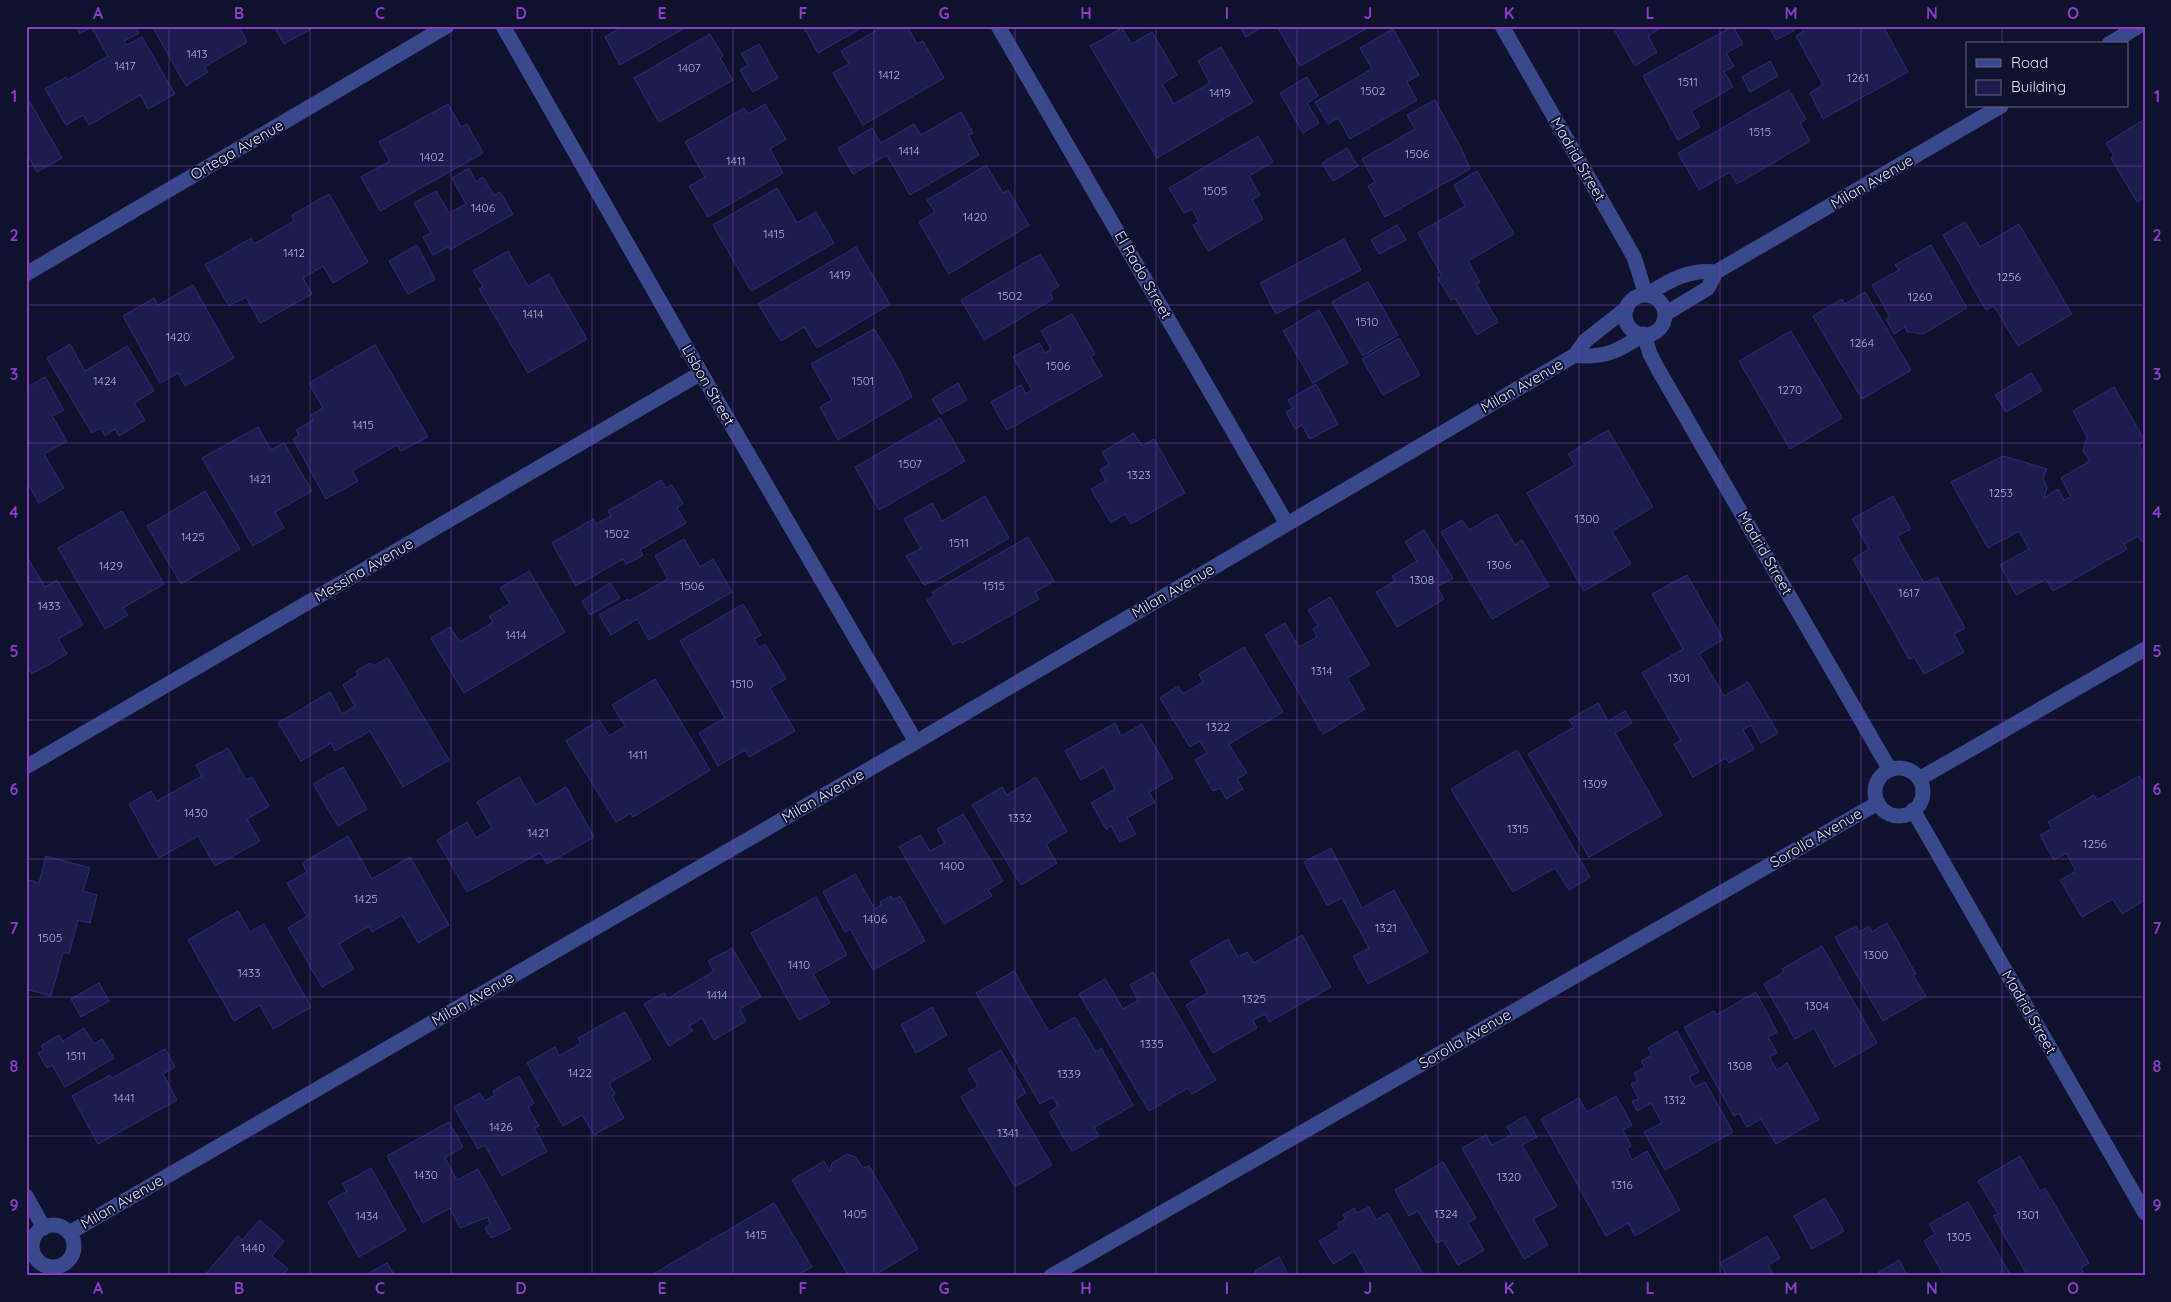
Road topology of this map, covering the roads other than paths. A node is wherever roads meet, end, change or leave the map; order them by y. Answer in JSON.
{"nodes":[{"id":1,"x":448,"y":26,"type":"edge"},
{"id":2,"x":504,"y":26,"type":"edge"},
{"id":3,"x":998,"y":26,"type":"edge"},
{"id":4,"x":1502,"y":26,"type":"edge"},
{"id":5,"x":2138,"y":26,"type":"edge"},
{"id":6,"x":2111,"y":42,"type":"edge"},
{"id":7,"x":1998,"y":108,"type":"edge"},
{"id":8,"x":1716,"y":272,"type":"junction"},
{"id":9,"x":26,"y":274,"type":"edge"},
{"id":10,"x":1646,"y":295,"type":"junction"},
{"id":11,"x":1627,"y":308,"type":"junction"},
{"id":12,"x":1665,"y":314,"type":"junction"},
{"id":13,"x":1644,"y":334,"type":"junction"},
{"id":14,"x":1575,"y":354,"type":"junction"},
{"id":15,"x":701,"y":373,"type":"junction"},
{"id":16,"x":1287,"y":524,"type":"junction"},
{"id":17,"x":2145,"y":649,"type":"edge"},
{"id":18,"x":916,"y":742,"type":"junction"},
{"id":19,"x":26,"y":767,"type":"edge"},
{"id":20,"x":1890,"y":770,"type":"junction"},
{"id":21,"x":1919,"y":778,"type":"junction"},
{"id":22,"x":1878,"y":803,"type":"junction"},
{"id":23,"x":1913,"y":810,"type":"junction"},
{"id":24,"x":26,"y":1196,"type":"edge"},
{"id":25,"x":2145,"y":1213,"type":"edge"},
{"id":26,"x":44,"y":1228,"type":"junction"},
{"id":27,"x":69,"y":1233,"type":"junction"},
{"id":28,"x":31,"y":1259,"type":"edge"},
{"id":29,"x":68,"y":1270,"type":"edge"},
{"id":30,"x":1051,"y":1276,"type":"edge"}],
"edges":[{"from":1,"to":9,"type":"street","name":"Ortega Avenue"},
{"from":2,"to":15,"type":"street","name":"Lisbon Street"},
{"from":3,"to":16,"type":"street","name":"El Rado Street"},
{"from":4,"to":10,"type":"street","name":"Madrid Street"},
{"from":5,"to":6,"type":"street"},
{"from":7,"to":8,"type":"street","name":"Milan Avenue"},
{"from":8,"to":10,"type":"street"},
{"from":8,"to":12,"type":"street","name":"Milan Avenue"},
{"from":10,"to":11,"type":"street"},
{"from":10,"to":12,"type":"street"},
{"from":11,"to":13,"type":"street"},
{"from":11,"to":14,"type":"street","name":"Milan Avenue"},
{"from":12,"to":13,"type":"street"},
{"from":13,"to":14,"type":"street","name":"Milan Avenue"},
{"from":13,"to":20,"type":"street","name":"Madrid Street"},
{"from":14,"to":16,"type":"street","name":"Milan Avenue"},
{"from":15,"to":18,"type":"street","name":"Lisbon Street"},
{"from":15,"to":19,"type":"street","name":"Messina Avenue"},
{"from":16,"to":18,"type":"street","name":"Milan Avenue"},
{"from":17,"to":21,"type":"street"},
{"from":18,"to":27,"type":"street","name":"Milan Avenue"},
{"from":20,"to":21,"type":"street"},
{"from":20,"to":22,"type":"street","name":"Sorolla Avenue"},
{"from":21,"to":23,"type":"street"},
{"from":22,"to":23,"type":"street","name":"Sorolla Avenue"},
{"from":22,"to":30,"type":"street","name":"Sorolla Avenue"},
{"from":23,"to":25,"type":"street","name":"Madrid Street"},
{"from":24,"to":26,"type":"street"},
{"from":26,"to":27,"type":"street","name":"Milan Avenue"},
{"from":26,"to":28,"type":"street","name":"Milan Avenue"},
{"from":27,"to":29,"type":"street","name":"Milan Avenue"},
{"from":28,"to":29,"type":"street","name":"Milan Avenue"}]}
